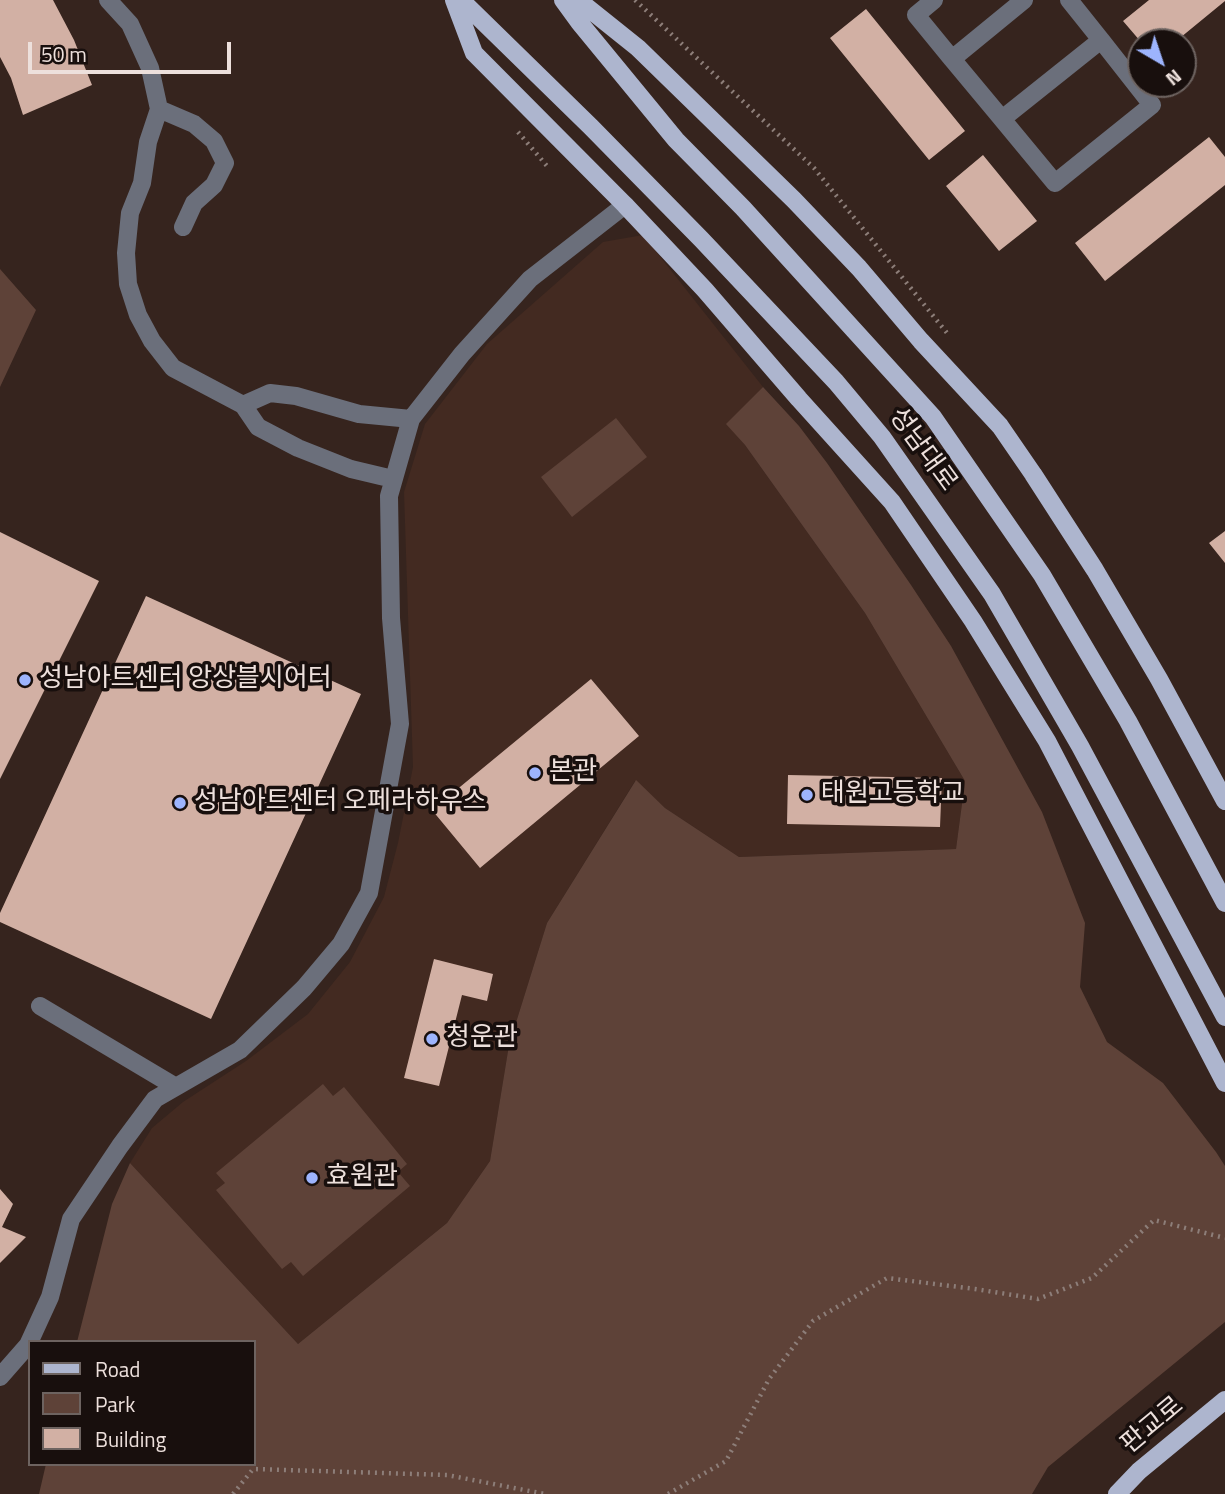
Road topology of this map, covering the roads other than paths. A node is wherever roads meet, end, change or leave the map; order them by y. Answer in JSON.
{"nodes":[{"id":1,"x":108,"y":0,"type":"edge"},
{"id":2,"x":454,"y":0,"type":"edge"},
{"id":3,"x":461,"y":0,"type":"edge"},
{"id":4,"x":563,"y":0,"type":"edge"},
{"id":5,"x":578,"y":0,"type":"edge"},
{"id":6,"x":934,"y":0,"type":"edge"},
{"id":7,"x":1024,"y":0,"type":"edge"},
{"id":8,"x":1069,"y":0,"type":"edge"},
{"id":9,"x":1101,"y":40,"type":"junction"},
{"id":10,"x":952,"y":59,"type":"junction"},
{"id":11,"x":159,"y":109,"type":"junction"},
{"id":12,"x":1002,"y":119,"type":"junction"},
{"id":13,"x":625,"y":205,"type":"junction"},
{"id":14,"x":183,"y":227,"type":"dead end"},
{"id":15,"x":243,"y":405,"type":"junction"},
{"id":16,"x":411,"y":419,"type":"junction"},
{"id":17,"x":393,"y":479,"type":"junction"},
{"id":18,"x":1225,"y":801,"type":"edge"},
{"id":19,"x":1225,"y":903,"type":"edge"},
{"id":20,"x":40,"y":1006,"type":"dead end"},
{"id":21,"x":1225,"y":1017,"type":"edge"},
{"id":22,"x":1225,"y":1083,"type":"edge"},
{"id":23,"x":176,"y":1087,"type":"junction"},
{"id":24,"x":30,"y":1340,"type":"edge"},
{"id":25,"x":28,"y":1345,"type":"edge"},
{"id":26,"x":0,"y":1377,"type":"edge"},
{"id":27,"x":1225,"y":1400,"type":"edge"},
{"id":28,"x":1116,"y":1494,"type":"edge"}],
"edges":[{"from":1,"to":11,"type":"street"},
{"from":2,"to":13,"type":"main road"},
{"from":3,"to":21,"type":"main road","name":"성남대로"},
{"from":4,"to":19,"type":"main road","name":"성남대로"},
{"from":5,"to":18,"type":"main road"},
{"from":6,"to":10,"type":"street"},
{"from":7,"to":10,"type":"street"},
{"from":8,"to":9,"type":"street"},
{"from":9,"to":12,"type":"street"},
{"from":9,"to":12,"type":"street"},
{"from":10,"to":12,"type":"street"},
{"from":11,"to":14,"type":"street"},
{"from":11,"to":15,"type":"street"},
{"from":13,"to":16,"type":"street"},
{"from":13,"to":22,"type":"main road"},
{"from":15,"to":16,"type":"street"},
{"from":15,"to":17,"type":"street"},
{"from":16,"to":17,"type":"street"},
{"from":17,"to":23,"type":"street"},
{"from":20,"to":23,"type":"street"},
{"from":23,"to":24,"type":"street"},
{"from":25,"to":26,"type":"street"},
{"from":27,"to":28,"type":"main road","name":"판교로"}]}
